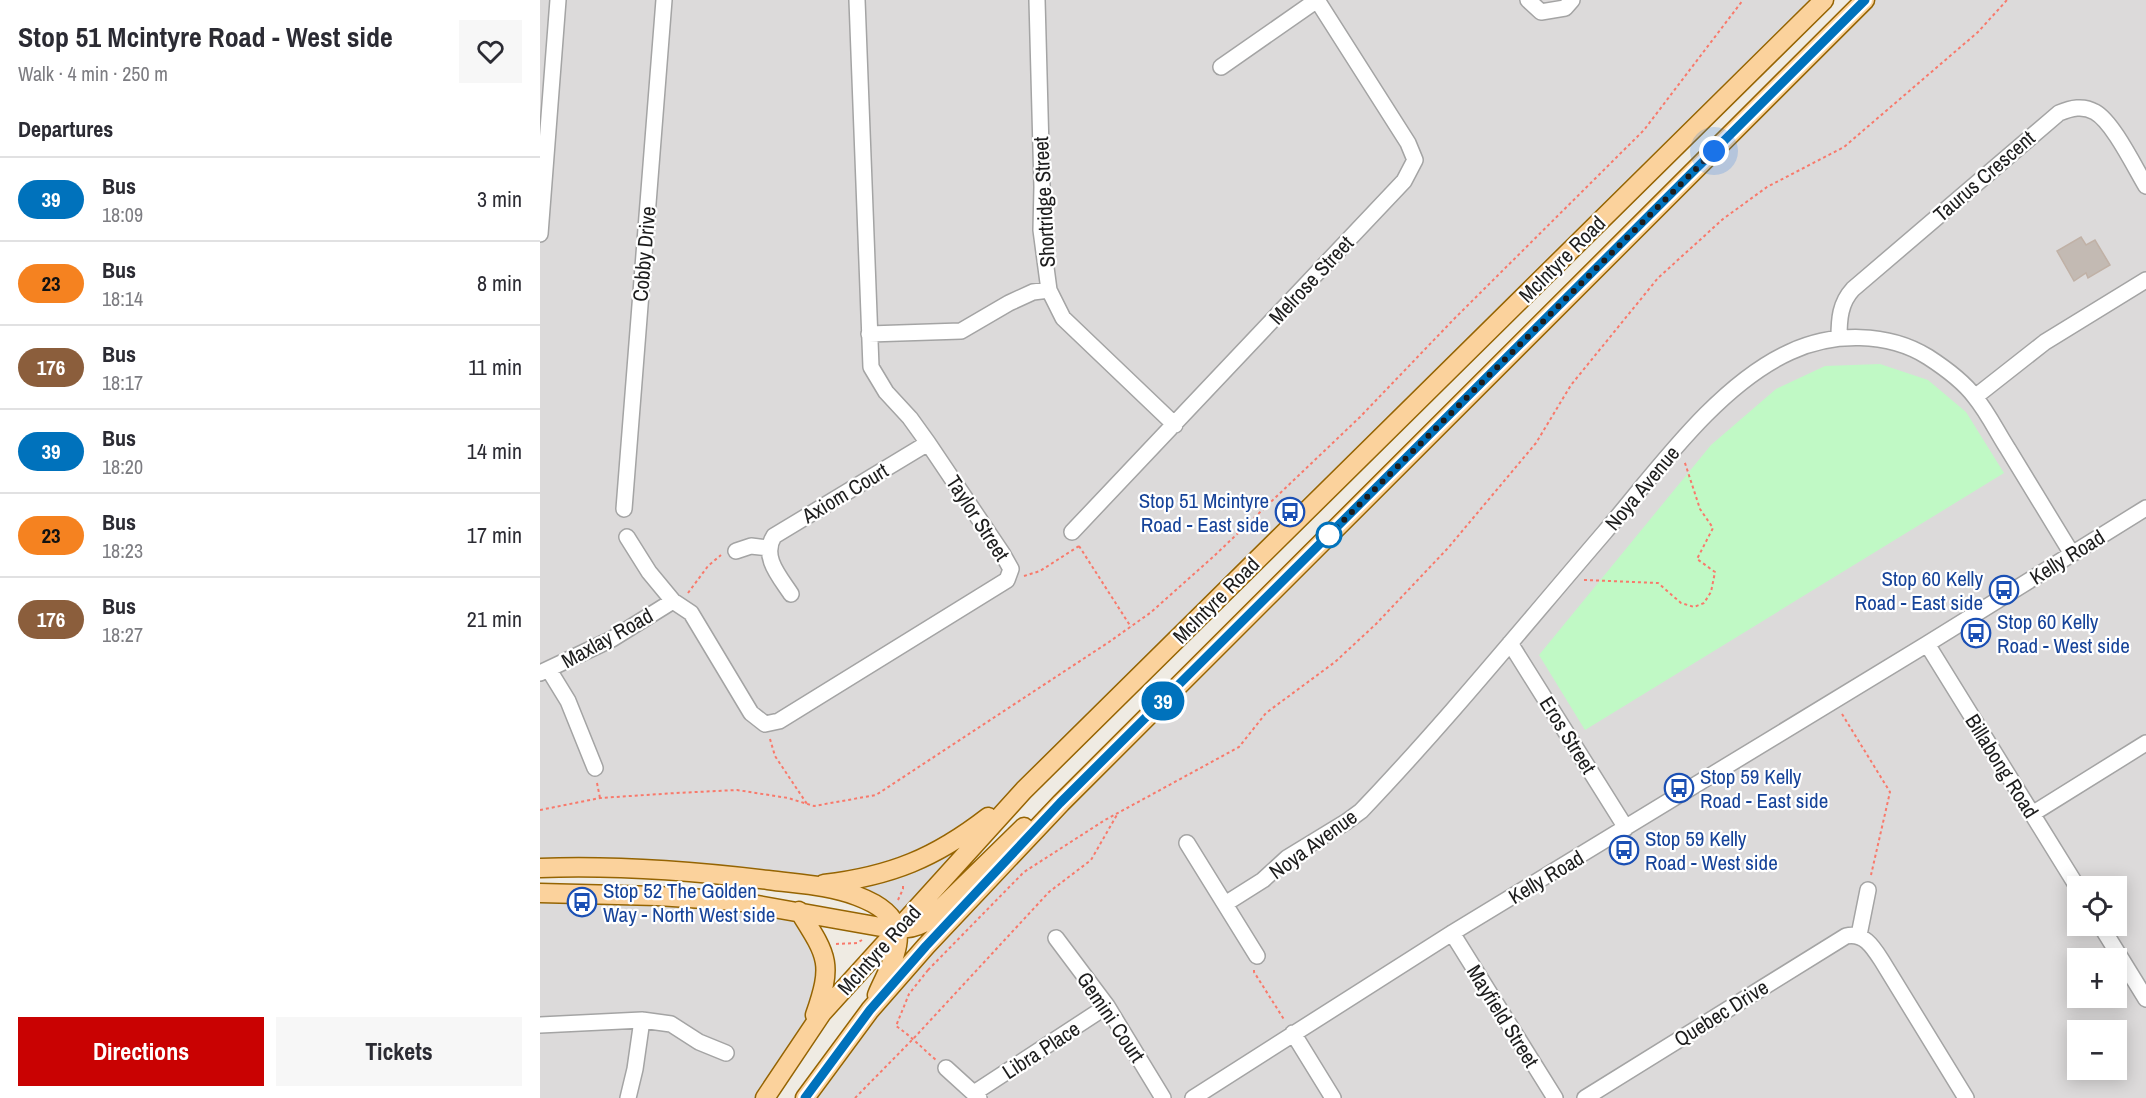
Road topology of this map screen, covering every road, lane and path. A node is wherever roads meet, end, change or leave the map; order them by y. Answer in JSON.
{"nodes":[{"id":1,"x":558,"y":0,"type":"edge"},
{"id":2,"x":664,"y":0,"type":"edge"},
{"id":3,"x":857,"y":0,"type":"edge"},
{"id":4,"x":1036,"y":0,"type":"edge"},
{"id":5,"x":1317,"y":0,"type":"edge"},
{"id":6,"x":1528,"y":0,"type":"edge"},
{"id":7,"x":1572,"y":0,"type":"edge"},
{"id":8,"x":1743,"y":0,"type":"edge"},
{"id":9,"x":1824,"y":0,"type":"edge"},
{"id":10,"x":1865,"y":0,"type":"edge"},
{"id":11,"x":2007,"y":0,"type":"edge"},
{"id":12,"x":1221,"y":67,"type":"dead end"},
{"id":13,"x":2146,"y":186,"type":"edge"},
{"id":14,"x":540,"y":234,"type":"edge"},
{"id":15,"x":2146,"y":280,"type":"edge"},
{"id":16,"x":1049,"y":290,"type":"junction"},
{"id":17,"x":869,"y":334,"type":"junction"},
{"id":18,"x":1839,"y":338,"type":"junction"},
{"id":19,"x":1975,"y":397,"type":"junction"},
{"id":20,"x":1174,"y":425,"type":"junction"},
{"id":21,"x":928,"y":442,"type":"junction"},
{"id":22,"x":1680,"y":444,"type":"junction"},
{"id":23,"x":2146,"y":508,"type":"edge"},
{"id":24,"x":624,"y":509,"type":"dead end"},
{"id":25,"x":627,"y":537,"type":"dead end"},
{"id":26,"x":1076,"y":539,"type":"junction"},
{"id":27,"x":769,"y":548,"type":"junction"},
{"id":28,"x":731,"y":552,"type":"joint"},
{"id":29,"x":2072,"y":554,"type":"junction"},
{"id":30,"x":1567,"y":576,"type":"junction"},
{"id":31,"x":1007,"y":580,"type":"junction"},
{"id":32,"x":791,"y":594,"type":"dead end"},
{"id":33,"x":679,"y":599,"type":"junction"},
{"id":34,"x":1131,"y":627,"type":"junction"},
{"id":35,"x":1509,"y":643,"type":"junction"},
{"id":36,"x":1927,"y":644,"type":"junction"},
{"id":37,"x":545,"y":671,"type":"edge"},
{"id":38,"x":1834,"y":701,"type":"junction"},
{"id":39,"x":765,"y":724,"type":"junction"},
{"id":40,"x":2146,"y":743,"type":"edge"},
{"id":41,"x":595,"y":768,"type":"dead end"},
{"id":42,"x":1024,"y":790,"type":"junction"},
{"id":43,"x":1060,"y":803,"type":"junction"},
{"id":44,"x":807,"y":804,"type":"junction"},
{"id":45,"x":540,"y":810,"type":"edge"},
{"id":46,"x":1118,"y":813,"type":"junction"},
{"id":47,"x":2032,"y":814,"type":"junction"},
{"id":48,"x":1626,"y":828,"type":"junction"},
{"id":49,"x":1187,"y":843,"type":"dead end"},
{"id":50,"x":540,"y":868,"type":"edge"},
{"id":51,"x":2071,"y":876,"type":"edge"},
{"id":52,"x":903,"y":882,"type":"dead end"},
{"id":53,"x":810,"y":885,"type":"junction"},
{"id":54,"x":1868,"y":890,"type":"joint"},
{"id":55,"x":540,"y":893,"type":"edge"},
{"id":56,"x":895,"y":904,"type":"dead end"},
{"id":57,"x":1226,"y":904,"type":"junction"},
{"id":58,"x":799,"y":911,"type":"junction"},
{"id":59,"x":897,"y":929,"type":"junction"},
{"id":60,"x":1452,"y":933,"type":"junction"},
{"id":61,"x":1859,"y":935,"type":"junction"},
{"id":62,"x":867,"y":936,"type":"dead end"},
{"id":63,"x":2106,"y":936,"type":"edge"},
{"id":64,"x":1056,"y":938,"type":"dead end"},
{"id":65,"x":832,"y":945,"type":"dead end"},
{"id":66,"x":922,"y":951,"type":"junction"},
{"id":67,"x":1257,"y":956,"type":"joint"},
{"id":68,"x":928,"y":970,"type":"junction"},
{"id":69,"x":2146,"y":999,"type":"edge"},
{"id":70,"x":1107,"y":1006,"type":"junction"},
{"id":71,"x":870,"y":1010,"type":"junction"},
{"id":72,"x":642,"y":1020,"type":"junction"},
{"id":73,"x":540,"y":1025,"type":"edge"},
{"id":74,"x":809,"y":1029,"type":"junction"},
{"id":75,"x":1293,"y":1034,"type":"junction"},
{"id":76,"x":914,"y":1038,"type":"junction"},
{"id":77,"x":726,"y":1053,"type":"dead end"},
{"id":78,"x":946,"y":1068,"type":"joint"},
{"id":79,"x":976,"y":1096,"type":"edge"},
{"id":80,"x":628,"y":1098,"type":"edge"},
{"id":81,"x":765,"y":1098,"type":"edge"},
{"id":82,"x":805,"y":1098,"type":"edge"},
{"id":83,"x":855,"y":1098,"type":"edge"},
{"id":84,"x":1162,"y":1098,"type":"edge"},
{"id":85,"x":1193,"y":1098,"type":"edge"},
{"id":86,"x":1333,"y":1098,"type":"edge"},
{"id":87,"x":1555,"y":1098,"type":"edge"},
{"id":88,"x":1585,"y":1098,"type":"edge"},
{"id":89,"x":1966,"y":1098,"type":"edge"}],
"edges":[{"from":1,"to":14,"type":"street"},
{"from":2,"to":24,"type":"street","name":"Cobby Drive"},
{"from":3,"to":17,"type":"street","name":"Taylor Street"},
{"from":4,"to":16,"type":"street","name":"Shortridge Street"},
{"from":5,"to":12,"type":"street"},
{"from":5,"to":20,"type":"street","name":"Melrose Street"},
{"from":6,"to":7,"type":"street"},
{"from":8,"to":34,"type":"path"},
{"from":9,"to":42,"type":"main road","name":"McIntyre Road"},
{"from":10,"to":43,"type":"main road","name":"McIntyre Road"},
{"from":11,"to":46,"type":"path"},
{"from":13,"to":18,"type":"street","name":"Taurus Crescent"},
{"from":15,"to":19,"type":"street"},
{"from":16,"to":17,"type":"street"},
{"from":16,"to":20,"type":"street","name":"Shortridge Street"},
{"from":17,"to":21,"type":"street","name":"Taylor Street"},
{"from":18,"to":19,"type":"street","name":"Noya Avenue"},
{"from":18,"to":22,"type":"street","name":"Noya Avenue"},
{"from":19,"to":29,"type":"street","name":"Noya Avenue"},
{"from":20,"to":26,"type":"street","name":"Melrose Street"},
{"from":21,"to":27,"type":"street","name":"Axiom Court"},
{"from":21,"to":31,"type":"street","name":"Taylor Street"},
{"from":22,"to":30,"type":"street","name":"Noya Avenue"},
{"from":22,"to":30,"type":"path"},
{"from":23,"to":29,"type":"street","name":"Kelly Road"},
{"from":25,"to":33,"type":"street"},
{"from":26,"to":31,"type":"path"},
{"from":26,"to":34,"type":"path"},
{"from":27,"to":28,"type":"street"},
{"from":27,"to":32,"type":"street"},
{"from":28,"to":33,"type":"path"},
{"from":29,"to":36,"type":"street","name":"Kelly Road"},
{"from":30,"to":35,"type":"street","name":"Noya Avenue"},
{"from":31,"to":39,"type":"street","name":"Taylor Street"},
{"from":33,"to":37,"type":"street","name":"Maxlay Road"},
{"from":33,"to":39,"type":"street"},
{"from":34,"to":44,"type":"path"},
{"from":35,"to":48,"type":"street","name":"Eros Street"},
{"from":35,"to":57,"type":"street","name":"Noya Avenue"},
{"from":36,"to":38,"type":"street","name":"Kelly Road"},
{"from":36,"to":47,"type":"street","name":"Billabong Road"},
{"from":37,"to":41,"type":"street"},
{"from":38,"to":48,"type":"street","name":"Kelly Road"},
{"from":38,"to":54,"type":"path"},
{"from":39,"to":44,"type":"path"},
{"from":40,"to":47,"type":"street"},
{"from":42,"to":53,"type":"main road"},
{"from":42,"to":59,"type":"main road","name":"McIntyre Road"},
{"from":43,"to":59,"type":"main road"},
{"from":43,"to":66,"type":"main road","name":"McIntyre Road"},
{"from":44,"to":45,"type":"path"},
{"from":46,"to":68,"type":"path"},
{"from":46,"to":76,"type":"path"},
{"from":47,"to":51,"type":"street","name":"Billabong Road"},
{"from":48,"to":60,"type":"street","name":"Kelly Road"},
{"from":49,"to":57,"type":"street"},
{"from":50,"to":53,"type":"main road"},
{"from":52,"to":56,"type":"path"},
{"from":53,"to":59,"type":"main road"},
{"from":54,"to":61,"type":"street"},
{"from":55,"to":58,"type":"main road"},
{"from":57,"to":67,"type":"street"},
{"from":58,"to":59,"type":"main road"},
{"from":58,"to":74,"type":"main road"},
{"from":59,"to":71,"type":"main road"},
{"from":59,"to":74,"type":"main road","name":"McIntyre Road"},
{"from":60,"to":75,"type":"street","name":"Kelly Road"},
{"from":60,"to":87,"type":"street","name":"Mayfield Street"},
{"from":61,"to":88,"type":"street","name":"Quebec Drive"},
{"from":61,"to":89,"type":"street"},
{"from":62,"to":65,"type":"path"},
{"from":63,"to":69,"type":"street"},
{"from":64,"to":70,"type":"street","name":"Gemini Court"},
{"from":66,"to":68,"type":"path"},
{"from":66,"to":71,"type":"main road","name":"McIntyre Road"},
{"from":67,"to":75,"type":"path"},
{"from":68,"to":76,"type":"path"},
{"from":70,"to":79,"type":"street","name":"Libra Place"},
{"from":70,"to":84,"type":"street","name":"Gemini Court"},
{"from":71,"to":82,"type":"main road","name":"McIntyre Road"},
{"from":72,"to":73,"type":"street"},
{"from":72,"to":77,"type":"street"},
{"from":72,"to":80,"type":"street"},
{"from":74,"to":81,"type":"main road","name":"McIntyre Road"},
{"from":75,"to":85,"type":"street","name":"Kelly Road"},
{"from":75,"to":86,"type":"street"},
{"from":76,"to":78,"type":"path"},
{"from":76,"to":83,"type":"path"},
{"from":78,"to":79,"type":"street","name":"Libra Place"}]}
